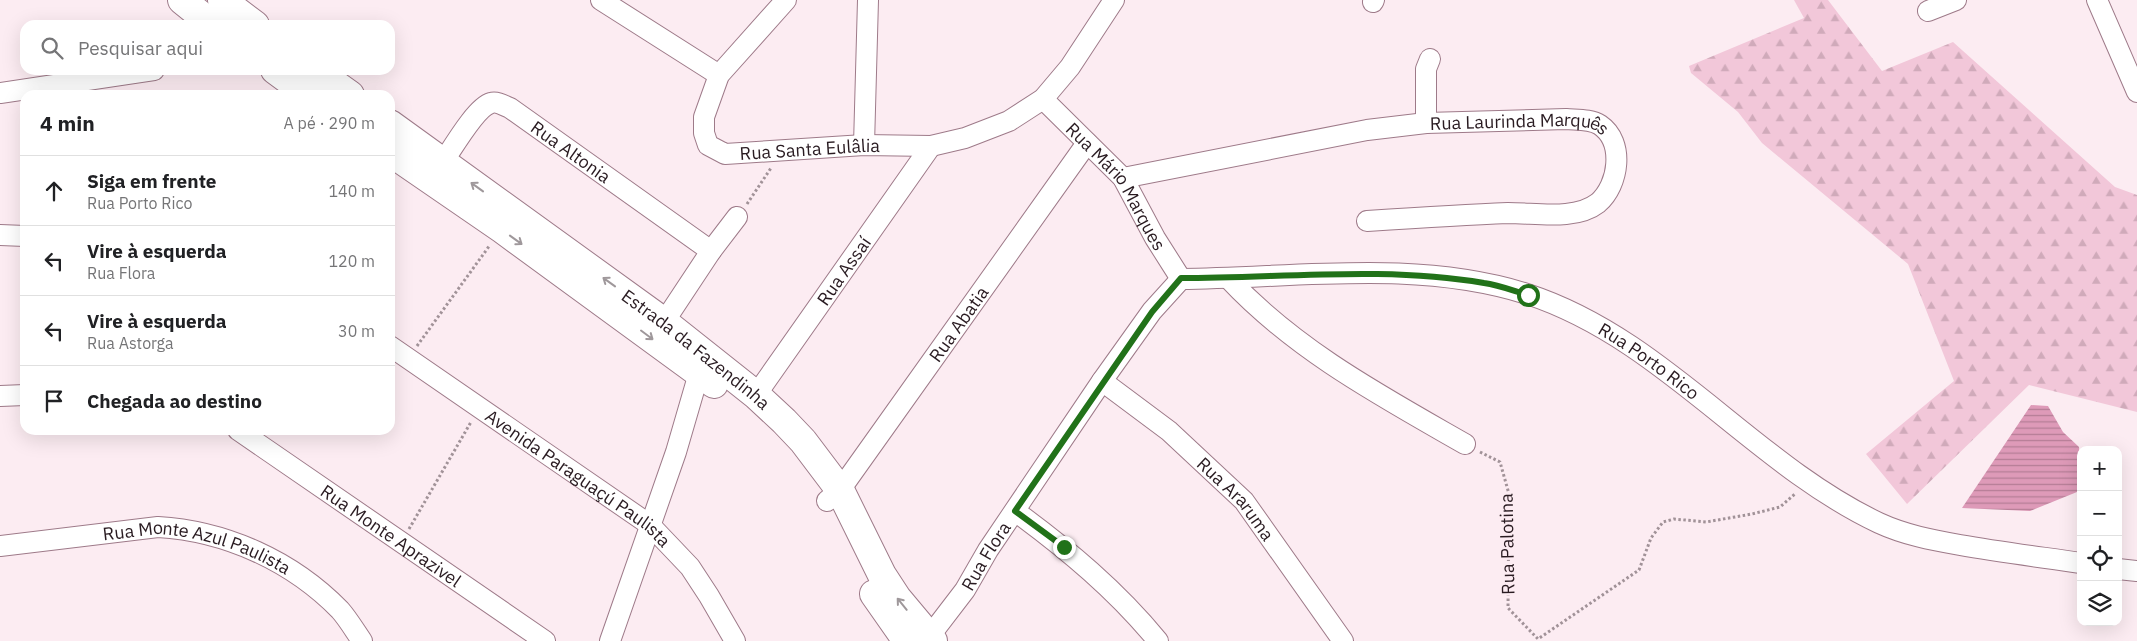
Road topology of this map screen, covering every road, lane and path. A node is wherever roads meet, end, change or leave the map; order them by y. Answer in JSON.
{"nodes":[{"id":1,"x":182,"y":0,"type":"edge"},
{"id":2,"x":222,"y":0,"type":"edge"},
{"id":3,"x":601,"y":0,"type":"edge"},
{"id":4,"x":786,"y":0,"type":"edge"},
{"id":5,"x":868,"y":0,"type":"edge"},
{"id":6,"x":1114,"y":0,"type":"edge"},
{"id":7,"x":1956,"y":0,"type":"edge"},
{"id":8,"x":2097,"y":0,"type":"edge"},
{"id":9,"x":1928,"y":11,"type":"dead end"},
{"id":10,"x":207,"y":20,"type":"edge"},
{"id":11,"x":248,"y":20,"type":"edge"},
{"id":12,"x":1430,"y":59,"type":"dead end"},
{"id":13,"x":121,"y":75,"type":"edge"},
{"id":14,"x":281,"y":75,"type":"edge"},
{"id":15,"x":322,"y":75,"type":"edge"},
{"id":16,"x":719,"y":76,"type":"junction"},
{"id":17,"x":20,"y":90,"type":"edge"},
{"id":18,"x":20,"y":90,"type":"edge"},
{"id":19,"x":302,"y":90,"type":"edge"},
{"id":20,"x":343,"y":90,"type":"edge"},
{"id":21,"x":2137,"y":92,"type":"edge"},
{"id":22,"x":0,"y":93,"type":"edge"},
{"id":23,"x":1043,"y":99,"type":"junction"},
{"id":24,"x":1426,"y":123,"type":"junction"},
{"id":25,"x":395,"y":128,"type":"edge"},
{"id":26,"x":1087,"y":143,"type":"junction"},
{"id":27,"x":864,"y":145,"type":"junction"},
{"id":28,"x":931,"y":146,"type":"junction"},
{"id":29,"x":783,"y":151,"type":"junction"},
{"id":30,"x":395,"y":155,"type":"edge"},
{"id":31,"x":444,"y":162,"type":"junction"},
{"id":32,"x":1123,"y":178,"type":"junction"},
{"id":33,"x":737,"y":217,"type":"joint"},
{"id":34,"x":1367,"y":221,"type":"dead end"},
{"id":35,"x":502,"y":229,"type":"junction"},
{"id":36,"x":0,"y":235,"type":"edge"},
{"id":37,"x":20,"y":236,"type":"edge"},
{"id":38,"x":711,"y":251,"type":"junction"},
{"id":39,"x":1181,"y":278,"type":"junction"},
{"id":40,"x":1228,"y":278,"type":"junction"},
{"id":41,"x":664,"y":322,"type":"junction"},
{"id":42,"x":395,"y":349,"type":"edge"},
{"id":43,"x":408,"y":358,"type":"junction"},
{"id":44,"x":699,"y":373,"type":"junction"},
{"id":45,"x":1102,"y":381,"type":"junction"},
{"id":46,"x":20,"y":395,"type":"edge"},
{"id":47,"x":756,"y":395,"type":"junction"},
{"id":48,"x":0,"y":396,"type":"edge"},
{"id":49,"x":479,"y":408,"type":"junction"},
{"id":50,"x":245,"y":435,"type":"edge"},
{"id":51,"x":1466,"y":444,"type":"joint"},
{"id":52,"x":1810,"y":482,"type":"junction"},
{"id":53,"x":834,"y":495,"type":"junction"},
{"id":54,"x":1015,"y":511,"type":"junction"},
{"id":55,"x":650,"y":526,"type":"junction"},
{"id":56,"x":402,"y":541,"type":"junction"},
{"id":57,"x":0,"y":546,"type":"edge"},
{"id":58,"x":2077,"y":562,"type":"edge"},
{"id":59,"x":2122,"y":569,"type":"edge"},
{"id":60,"x":2137,"y":571,"type":"edge"},
{"id":61,"x":923,"y":640,"type":"edge"},
{"id":62,"x":362,"y":641,"type":"edge"},
{"id":63,"x":546,"y":641,"type":"edge"},
{"id":64,"x":610,"y":641,"type":"edge"},
{"id":65,"x":735,"y":641,"type":"edge"},
{"id":66,"x":1158,"y":641,"type":"edge"},
{"id":67,"x":1343,"y":641,"type":"edge"}],
"edges":[{"from":1,"to":10,"type":"main road"},
{"from":2,"to":11,"type":"main road"},
{"from":3,"to":16,"type":"street"},
{"from":4,"to":16,"type":"street","name":"Rua Santa Eulâlia"},
{"from":5,"to":27,"type":"street"},
{"from":6,"to":23,"type":"street","name":"Rua Santa Eulâlia"},
{"from":7,"to":9,"type":"street"},
{"from":8,"to":21,"type":"street"},
{"from":12,"to":24,"type":"street"},
{"from":13,"to":18,"type":"street"},
{"from":14,"to":19,"type":"main road"},
{"from":15,"to":20,"type":"main road"},
{"from":16,"to":29,"type":"street","name":"Rua Santa Eulâlia"},
{"from":17,"to":22,"type":"street"},
{"from":23,"to":26,"type":"street","name":"Rua Mário Marques"},
{"from":23,"to":28,"type":"street","name":"Rua Santa Eulâlia"},
{"from":24,"to":32,"type":"street","name":"Rua Laurinda Marquês"},
{"from":24,"to":34,"type":"street","name":"Rua Laurinda Marquês"},
{"from":25,"to":31,"type":"main road","name":"Estrada da Fazendinha"},
{"from":26,"to":32,"type":"street","name":"Rua Mário Marques"},
{"from":26,"to":53,"type":"street","name":"Rua Abatia"},
{"from":27,"to":28,"type":"street","name":"Rua Santa Eulâlia"},
{"from":27,"to":29,"type":"street","name":"Rua Santa Eulâlia"},
{"from":28,"to":47,"type":"street","name":"Rua Assaí"},
{"from":29,"to":33,"type":"path"},
{"from":30,"to":35,"type":"main road","name":"Estrada da Fazendinha"},
{"from":31,"to":38,"type":"street","name":"Rua Altonia"},
{"from":41,"to":31,"type":"main road","name":"Estrada da Fazendinha","one_way":true},
{"from":32,"to":39,"type":"street","name":"Rua Mário Marques"},
{"from":33,"to":38,"type":"street"},
{"from":35,"to":43,"type":"path"},
{"from":35,"to":44,"type":"main road","name":"Estrada da Fazendinha","one_way":true},
{"from":36,"to":37,"type":"street"},
{"from":38,"to":41,"type":"street"},
{"from":39,"to":40,"type":"street","name":"Rua Porto Rico"},
{"from":39,"to":45,"type":"street","name":"Rua Flora"},
{"from":40,"to":51,"type":"street"},
{"from":40,"to":52,"type":"street","name":"Rua Porto Rico"},
{"from":41,"to":47,"type":"main road","name":"Estrada da Fazendinha"},
{"from":42,"to":43,"type":"street","name":"Avenida Paraguaçú Paulista"},
{"from":43,"to":49,"type":"street","name":"Avenida Paraguaçú Paulista"},
{"from":44,"to":53,"type":"main road","name":"Estrada da Fazendinha"},
{"from":44,"to":55,"type":"street"},
{"from":45,"to":54,"type":"street","name":"Rua Flora"},
{"from":45,"to":67,"type":"street","name":"Rua Araruma"},
{"from":46,"to":48,"type":"street"},
{"from":47,"to":53,"type":"main road","name":"Estrada da Fazendinha"},
{"from":49,"to":55,"type":"street","name":"Avenida Paraguaçú Paulista"},
{"from":49,"to":56,"type":"path"},
{"from":50,"to":56,"type":"street","name":"Rua Monte Aprazivel"},
{"from":51,"to":52,"type":"path","name":"Rua Palotina"},
{"from":52,"to":58,"type":"street","name":"Rua Porto Rico"},
{"from":53,"to":61,"type":"main road","name":"Estrada da Fazendinha"},
{"from":54,"to":61,"type":"street","name":"Rua Flora"},
{"from":54,"to":66,"type":"street"},
{"from":55,"to":64,"type":"street"},
{"from":55,"to":65,"type":"street","name":"Avenida Paraguaçú Paulista"},
{"from":56,"to":63,"type":"street","name":"Rua Monte Aprazivel"},
{"from":57,"to":62,"type":"street","name":"Rua Monte Azul Paulista"},
{"from":59,"to":60,"type":"street"}]}
